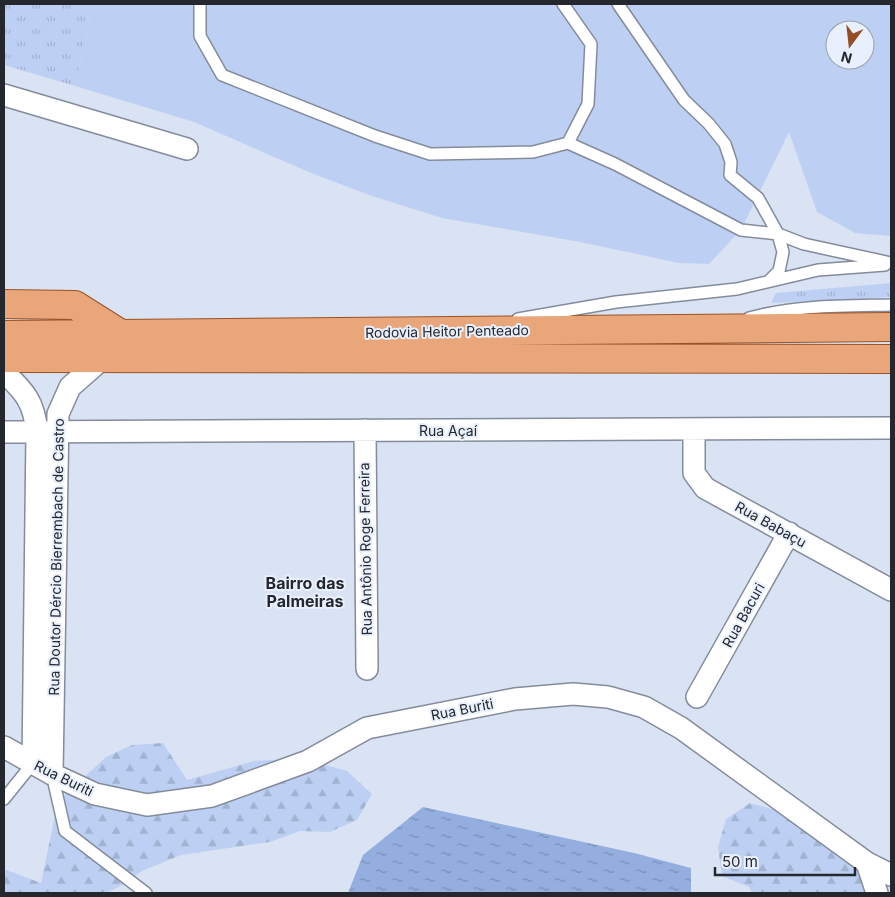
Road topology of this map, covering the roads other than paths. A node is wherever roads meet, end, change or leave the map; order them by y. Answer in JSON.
{"nodes":[{"id":1,"x":200,"y":4,"type":"edge"},
{"id":2,"x":563,"y":4,"type":"edge"},
{"id":3,"x":618,"y":4,"type":"edge"},
{"id":4,"x":6,"y":99,"type":"edge"},
{"id":5,"x":568,"y":142,"type":"junction"},
{"id":6,"x":186,"y":149,"type":"dead end"},
{"id":7,"x":778,"y":234,"type":"junction"},
{"id":8,"x":891,"y":264,"type":"edge"},
{"id":9,"x":769,"y":281,"type":"junction"},
{"id":10,"x":4,"y":304,"type":"edge"},
{"id":11,"x":891,"y":305,"type":"edge"},
{"id":12,"x":891,"y":327,"type":"edge"},
{"id":13,"x":720,"y":328,"type":"junction"},
{"id":14,"x":450,"y":331,"type":"junction"},
{"id":15,"x":122,"y":334,"type":"junction"},
{"id":16,"x":4,"y":335,"type":"edge"},
{"id":17,"x":4,"y":358,"type":"edge"},
{"id":18,"x":103,"y":358,"type":"junction"},
{"id":19,"x":891,"y":359,"type":"edge"},
{"id":20,"x":4,"y":372,"type":"edge"},
{"id":21,"x":891,"y":428,"type":"edge"},
{"id":22,"x":365,"y":430,"type":"junction"},
{"id":23,"x":694,"y":430,"type":"junction"},
{"id":24,"x":4,"y":432,"type":"edge"},
{"id":25,"x":48,"y":432,"type":"junction"},
{"id":26,"x":789,"y":533,"type":"junction"},
{"id":27,"x":891,"y":590,"type":"edge"},
{"id":28,"x":367,"y":669,"type":"dead end"},
{"id":29,"x":697,"y":697,"type":"dead end"},
{"id":30,"x":4,"y":747,"type":"edge"},
{"id":31,"x":33,"y":763,"type":"junction"},
{"id":32,"x":52,"y":774,"type":"junction"},
{"id":33,"x":4,"y":799,"type":"edge"},
{"id":34,"x":867,"y":863,"type":"junction"},
{"id":35,"x":891,"y":875,"type":"edge"},
{"id":36,"x":146,"y":893,"type":"edge"},
{"id":37,"x":877,"y":893,"type":"edge"}],
"edges":[{"from":1,"to":5,"type":"lane"},
{"from":2,"to":5,"type":"lane"},
{"from":3,"to":7,"type":"lane"},
{"from":4,"to":6,"type":"street"},
{"from":5,"to":7,"type":"lane"},
{"from":7,"to":8,"type":"lane"},
{"from":7,"to":9,"type":"lane"},
{"from":8,"to":9,"type":"lane"},
{"from":9,"to":14,"type":"lane"},
{"from":10,"to":15,"type":"main road"},
{"from":11,"to":13,"type":"lane"},
{"from":12,"to":13,"type":"main road","name":"Rodovia Heitor Penteado"},
{"from":13,"to":14,"type":"main road","name":"Rodovia Heitor Penteado"},
{"from":14,"to":15,"type":"main road","name":"Rodovia Heitor Penteado"},
{"from":15,"to":16,"type":"main road","name":"Rodovia Heitor Penteado"},
{"from":17,"to":18,"type":"main road","name":"Rodovia Heitor Penteado"},
{"from":18,"to":19,"type":"main road","name":"Rodovia Heitor Penteado"},
{"from":18,"to":25,"type":"street","name":"Rua Doutor Dércio Bierrembach de Castro"},
{"from":20,"to":25,"type":"street","name":"Rua Doutor Dércio Bierrembach de Castro"},
{"from":21,"to":23,"type":"street","name":"Rua Açaí"},
{"from":22,"to":23,"type":"street","name":"Rua Açaí"},
{"from":22,"to":25,"type":"street","name":"Rua Açaí"},
{"from":22,"to":28,"type":"street","name":"Rua Antônio Roge Ferreira"},
{"from":23,"to":26,"type":"street","name":"Rua Babaçu"},
{"from":24,"to":25,"type":"street","name":"Rua Açaí"},
{"from":25,"to":31,"type":"street","name":"Rua Doutor Dércio Bierrembach de Castro"},
{"from":25,"to":32,"type":"street","name":"Rua Doutor Dércio Bierrembach de Castro"},
{"from":26,"to":27,"type":"street","name":"Rua Babaçu"},
{"from":26,"to":29,"type":"street","name":"Rua Bacuri"},
{"from":30,"to":31,"type":"street","name":"Rua Buriti"},
{"from":31,"to":32,"type":"street","name":"Rua Buriti"},
{"from":31,"to":33,"type":"lane"},
{"from":32,"to":34,"type":"street","name":"Rua Buriti"},
{"from":32,"to":36,"type":"lane"},
{"from":34,"to":35,"type":"street","name":"Rua Buriti"},
{"from":34,"to":37,"type":"street"}]}
